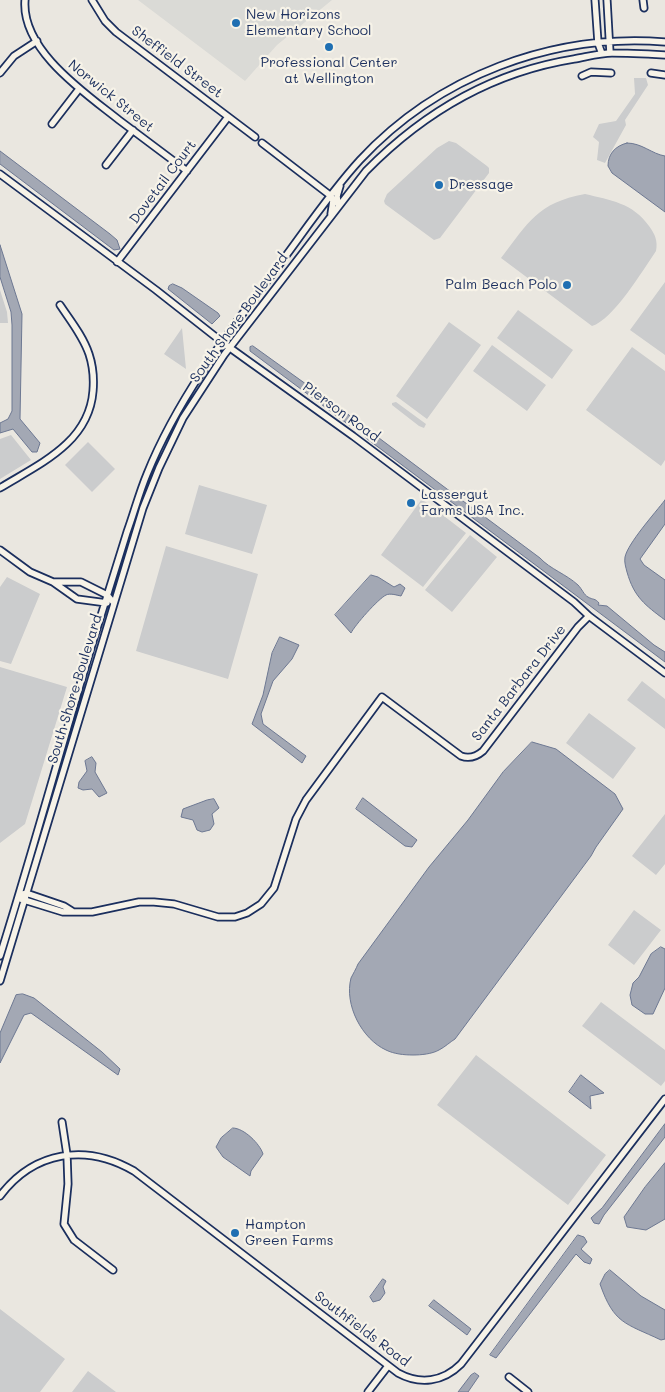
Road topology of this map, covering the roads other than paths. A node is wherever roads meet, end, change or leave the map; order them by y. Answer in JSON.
{"nodes":[{"id":1,"x":25,"y":0,"type":"edge"},
{"id":2,"x":92,"y":0,"type":"edge"},
{"id":3,"x":595,"y":0,"type":"edge"},
{"id":4,"x":607,"y":0,"type":"edge"},
{"id":5,"x":643,"y":0,"type":"edge"},
{"id":6,"x":644,"y":8,"type":"dead end"},
{"id":7,"x":37,"y":41,"type":"junction"},
{"id":8,"x":611,"y":42,"type":"junction"},
{"id":9,"x":665,"y":42,"type":"edge"},
{"id":10,"x":598,"y":44,"type":"junction"},
{"id":11,"x":610,"y":53,"type":"junction"},
{"id":12,"x":602,"y":54,"type":"junction"},
{"id":13,"x":665,"y":55,"type":"edge"},
{"id":14,"x":0,"y":72,"type":"edge"},
{"id":15,"x":612,"y":73,"type":"dead end"},
{"id":16,"x":651,"y":73,"type":"dead end"},
{"id":17,"x":665,"y":74,"type":"edge"},
{"id":18,"x":582,"y":76,"type":"dead end"},
{"id":19,"x":79,"y":89,"type":"junction"},
{"id":20,"x":228,"y":117,"type":"junction"},
{"id":21,"x":52,"y":124,"type":"dead end"},
{"id":22,"x":133,"y":130,"type":"junction"},
{"id":23,"x":255,"y":137,"type":"dead end"},
{"id":24,"x":262,"y":143,"type":"dead end"},
{"id":25,"x":106,"y":165,"type":"dead end"},
{"id":26,"x":187,"y":171,"type":"junction"},
{"id":27,"x":0,"y":174,"type":"edge"},
{"id":28,"x":341,"y":182,"type":"junction"},
{"id":29,"x":331,"y":196,"type":"junction"},
{"id":30,"x":338,"y":205,"type":"junction"},
{"id":31,"x":330,"y":216,"type":"junction"},
{"id":32,"x":117,"y":262,"type":"junction"},
{"id":33,"x":60,"y":305,"type":"dead end"},
{"id":34,"x":222,"y":342,"type":"junction"},
{"id":35,"x":230,"y":347,"type":"junction"},
{"id":36,"x":0,"y":488,"type":"edge"},
{"id":37,"x":0,"y":550,"type":"edge"},
{"id":38,"x":53,"y":582,"type":"junction"},
{"id":39,"x":107,"y":595,"type":"junction"},
{"id":40,"x":105,"y":603,"type":"junction"},
{"id":41,"x":114,"y":603,"type":"junction"},
{"id":42,"x":590,"y":616,"type":"junction"},
{"id":43,"x":665,"y":673,"type":"edge"},
{"id":44,"x":26,"y":893,"type":"junction"},
{"id":45,"x":17,"y":896,"type":"junction"},
{"id":46,"x":24,"y":901,"type":"junction"},
{"id":47,"x":72,"y":911,"type":"junction"},
{"id":48,"x":0,"y":956,"type":"edge"},
{"id":49,"x":0,"y":981,"type":"edge"},
{"id":50,"x":665,"y":1098,"type":"edge"},
{"id":51,"x":62,"y":1122,"type":"dead end"},
{"id":52,"x":67,"y":1155,"type":"junction"},
{"id":53,"x":0,"y":1196,"type":"edge"},
{"id":54,"x":113,"y":1270,"type":"dead end"},
{"id":55,"x":388,"y":1366,"type":"junction"},
{"id":56,"x":508,"y":1377,"type":"dead end"},
{"id":57,"x":368,"y":1392,"type":"edge"},
{"id":58,"x":528,"y":1392,"type":"edge"}],
"edges":[{"from":1,"to":7,"type":"street","name":"Norwick Street"},
{"from":2,"to":20,"type":"street","name":"Sheffield Street"},
{"from":3,"to":10,"type":"street"},
{"from":4,"to":8,"type":"street"},
{"from":5,"to":6,"type":"street"},
{"from":7,"to":14,"type":"street"},
{"from":7,"to":19,"type":"street","name":"Norwick Street"},
{"from":8,"to":9,"type":"street","name":"South Shore Boulevard"},
{"from":8,"to":10,"type":"street","name":"South Shore Boulevard"},
{"from":8,"to":11,"type":"street"},
{"from":10,"to":12,"type":"street"},
{"from":10,"to":28,"type":"street","name":"South Shore Boulevard"},
{"from":11,"to":12,"type":"street","name":"South Shore Boulevard"},
{"from":11,"to":13,"type":"street","name":"South Shore Boulevard"},
{"from":12,"to":30,"type":"street","name":"South Shore Boulevard"},
{"from":15,"to":18,"type":"street"},
{"from":16,"to":17,"type":"street"},
{"from":19,"to":21,"type":"street"},
{"from":19,"to":22,"type":"street","name":"Norwick Street"},
{"from":20,"to":23,"type":"street","name":"Sheffield Street"},
{"from":20,"to":26,"type":"street","name":"Dovetail Court"},
{"from":22,"to":25,"type":"street"},
{"from":22,"to":26,"type":"street","name":"Norwick Street"},
{"from":24,"to":29,"type":"street"},
{"from":26,"to":32,"type":"street","name":"Dovetail Court"},
{"from":27,"to":32,"type":"street","name":"Pierson Road"},
{"from":28,"to":29,"type":"street","name":"South Shore Boulevard"},
{"from":28,"to":30,"type":"street"},
{"from":29,"to":31,"type":"street"},
{"from":29,"to":34,"type":"street","name":"South Shore Boulevard"},
{"from":30,"to":31,"type":"street","name":"South Shore Boulevard"},
{"from":31,"to":35,"type":"street","name":"South Shore Boulevard"},
{"from":32,"to":34,"type":"street","name":"Pierson Road"},
{"from":33,"to":36,"type":"street"},
{"from":34,"to":35,"type":"street","name":"Pierson Road"},
{"from":34,"to":39,"type":"street","name":"South Shore Boulevard"},
{"from":35,"to":41,"type":"street","name":"South Shore Boulevard"},
{"from":35,"to":42,"type":"street","name":"Pierson Road"},
{"from":37,"to":38,"type":"street"},
{"from":38,"to":39,"type":"street"},
{"from":38,"to":40,"type":"street"},
{"from":39,"to":40,"type":"street","name":"South Shore Boulevard"},
{"from":39,"to":41,"type":"street"},
{"from":40,"to":41,"type":"street"},
{"from":40,"to":45,"type":"street","name":"South Shore Boulevard"},
{"from":41,"to":44,"type":"street","name":"South Shore Boulevard"},
{"from":42,"to":43,"type":"street","name":"Pierson Road"},
{"from":42,"to":47,"type":"street","name":"Santa Barbara Drive"},
{"from":44,"to":45,"type":"street"},
{"from":44,"to":46,"type":"street","name":"South Shore Boulevard"},
{"from":44,"to":47,"type":"street","name":"Santa Barbara Drive"},
{"from":45,"to":46,"type":"street","name":"Santa Barbara Drive"},
{"from":45,"to":48,"type":"street","name":"South Shore Boulevard"},
{"from":46,"to":47,"type":"street","name":"Santa Barbara Drive"},
{"from":46,"to":49,"type":"street","name":"South Shore Boulevard"},
{"from":50,"to":55,"type":"street","name":"Southfields Road"},
{"from":51,"to":52,"type":"street"},
{"from":52,"to":53,"type":"street","name":"Southfields Road"},
{"from":52,"to":54,"type":"street"},
{"from":52,"to":55,"type":"street","name":"Southfields Road"},
{"from":55,"to":57,"type":"street"},
{"from":56,"to":58,"type":"street"}]}
